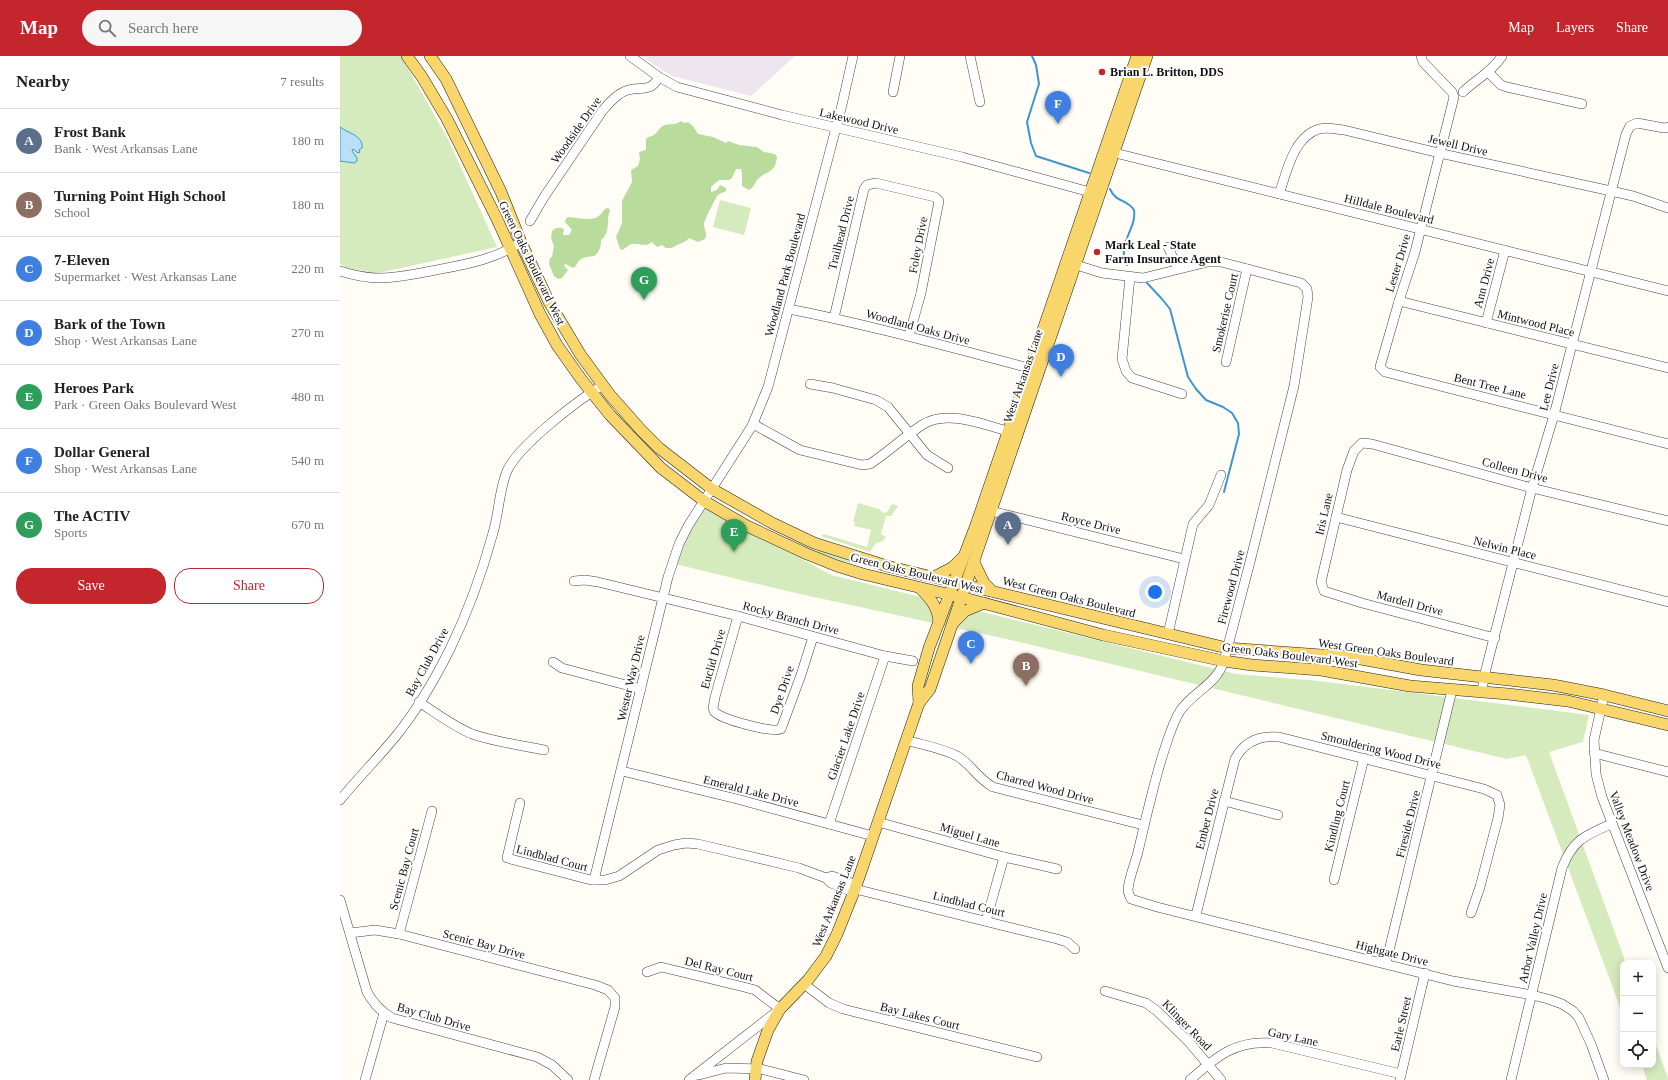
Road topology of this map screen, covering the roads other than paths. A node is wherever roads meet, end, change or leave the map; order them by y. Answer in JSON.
{"nodes":[{"id":1,"x":407,"y":56,"type":"edge"},
{"id":2,"x":430,"y":56,"type":"edge"},
{"id":3,"x":630,"y":56,"type":"edge"},
{"id":4,"x":853,"y":56,"type":"edge"},
{"id":5,"x":900,"y":56,"type":"edge"},
{"id":6,"x":970,"y":56,"type":"edge"},
{"id":7,"x":1137,"y":56,"type":"edge"},
{"id":8,"x":1147,"y":56,"type":"edge"},
{"id":9,"x":1421,"y":56,"type":"edge"},
{"id":10,"x":1502,"y":56,"type":"edge"},
{"id":11,"x":1488,"y":73,"type":"junction"},
{"id":12,"x":659,"y":77,"type":"junction"},
{"id":13,"x":893,"y":92,"type":"dead end"},
{"id":14,"x":1463,"y":92,"type":"dead end"},
{"id":15,"x":980,"y":102,"type":"dead end"},
{"id":16,"x":1582,"y":104,"type":"dead end"},
{"id":17,"x":1668,"y":127,"type":"edge"},
{"id":18,"x":836,"y":128,"type":"junction"},
{"id":19,"x":1109,"y":151,"type":"junction"},
{"id":20,"x":1439,"y":153,"type":"junction"},
{"id":21,"x":897,"y":188,"type":"joint"},
{"id":22,"x":1612,"y":191,"type":"junction"},
{"id":23,"x":1090,"y":192,"type":"junction"},
{"id":24,"x":1279,"y":194,"type":"junction"},
{"id":25,"x":1668,"y":208,"type":"edge"},
{"id":26,"x":530,"y":221,"type":"dead end"},
{"id":27,"x":1420,"y":229,"type":"junction"},
{"id":28,"x":521,"y":242,"type":"junction"},
{"id":29,"x":1168,"y":247,"type":"dead end"},
{"id":30,"x":510,"y":250,"type":"junction"},
{"id":31,"x":1505,"y":250,"type":"junction"},
{"id":32,"x":1071,"y":263,"type":"junction"},
{"id":33,"x":1178,"y":269,"type":"junction"},
{"id":34,"x":1247,"y":269,"type":"junction"},
{"id":35,"x":340,"y":271,"type":"edge"},
{"id":36,"x":1590,"y":271,"type":"junction"},
{"id":37,"x":1130,"y":277,"type":"junction"},
{"id":38,"x":1668,"y":291,"type":"edge"},
{"id":39,"x":1399,"y":301,"type":"junction"},
{"id":40,"x":789,"y":309,"type":"junction"},
{"id":41,"x":834,"y":318,"type":"junction"},
{"id":42,"x":1486,"y":323,"type":"junction"},
{"id":43,"x":909,"y":336,"type":"junction"},
{"id":44,"x":1571,"y":344,"type":"junction"},
{"id":45,"x":1226,"y":362,"type":"dead end"},
{"id":46,"x":1380,"y":365,"type":"joint"},
{"id":47,"x":1034,"y":368,"type":"junction"},
{"id":48,"x":1668,"y":368,"type":"edge"},
{"id":49,"x":810,"y":384,"type":"dead end"},
{"id":50,"x":603,"y":385,"type":"junction"},
{"id":51,"x":591,"y":392,"type":"junction"},
{"id":52,"x":1182,"y":394,"type":"dead end"},
{"id":53,"x":1554,"y":415,"type":"junction"},
{"id":54,"x":753,"y":424,"type":"junction"},
{"id":55,"x":1012,"y":433,"type":"junction"},
{"id":56,"x":910,"y":434,"type":"junction"},
{"id":57,"x":1668,"y":444,"type":"edge"},
{"id":58,"x":1357,"y":447,"type":"joint"},
{"id":59,"x":948,"y":468,"type":"dead end"},
{"id":60,"x":999,"y":471,"type":"junction"},
{"id":61,"x":1221,"y":475,"type":"dead end"},
{"id":62,"x":1532,"y":488,"type":"junction"},
{"id":63,"x":712,"y":489,"type":"junction"},
{"id":64,"x":704,"y":501,"type":"junction"},
{"id":65,"x":991,"y":511,"type":"junction"},
{"id":66,"x":1336,"y":517,"type":"junction"},
{"id":67,"x":1668,"y":521,"type":"edge"},
{"id":68,"x":814,"y":543,"type":"junction"},
{"id":69,"x":807,"y":554,"type":"junction"},
{"id":70,"x":963,"y":557,"type":"junction"},
{"id":71,"x":1184,"y":559,"type":"junction"},
{"id":72,"x":974,"y":562,"type":"junction"},
{"id":73,"x":1514,"y":563,"type":"junction"},
{"id":74,"x":934,"y":577,"type":"junction"},
{"id":75,"x":574,"y":581,"type":"dead end"},
{"id":76,"x":960,"y":584,"type":"junction"},
{"id":77,"x":919,"y":588,"type":"junction"},
{"id":78,"x":1322,"y":588,"type":"joint"},
{"id":79,"x":992,"y":591,"type":"junction"},
{"id":80,"x":950,"y":595,"type":"junction"},
{"id":81,"x":961,"y":597,"type":"junction"},
{"id":82,"x":663,"y":598,"type":"junction"},
{"id":83,"x":1668,"y":602,"type":"edge"},
{"id":84,"x":984,"y":603,"type":"junction"},
{"id":85,"x":738,"y":616,"type":"junction"},
{"id":86,"x":939,"y":623,"type":"junction"},
{"id":87,"x":951,"y":626,"type":"junction"},
{"id":88,"x":1168,"y":634,"type":"junction"},
{"id":89,"x":813,"y":637,"type":"junction"},
{"id":90,"x":1115,"y":637,"type":"junction"},
{"id":91,"x":1495,"y":638,"type":"junction"},
{"id":92,"x":1227,"y":648,"type":"junction"},
{"id":93,"x":885,"y":656,"type":"junction"},
{"id":94,"x":913,"y":661,"type":"dead end"},
{"id":95,"x":1224,"y":661,"type":"junction"},
{"id":96,"x":553,"y":662,"type":"dead end"},
{"id":97,"x":1484,"y":677,"type":"junction"},
{"id":98,"x":641,"y":689,"type":"junction"},
{"id":99,"x":1452,"y":690,"type":"junction"},
{"id":100,"x":1482,"y":692,"type":"junction"},
{"id":101,"x":1604,"y":695,"type":"junction"},
{"id":102,"x":419,"y":702,"type":"junction"},
{"id":103,"x":919,"y":703,"type":"junction"},
{"id":104,"x":1600,"y":709,"type":"junction"},
{"id":105,"x":713,"y":710,"type":"joint"},
{"id":106,"x":1668,"y":711,"type":"edge"},
{"id":107,"x":1668,"y":725,"type":"edge"},
{"id":108,"x":1258,"y":738,"type":"joint"},
{"id":109,"x":906,"y":740,"type":"junction"},
{"id":110,"x":544,"y":750,"type":"dead end"},
{"id":111,"x":1594,"y":753,"type":"junction"},
{"id":112,"x":1364,"y":758,"type":"junction"},
{"id":113,"x":622,"y":771,"type":"junction"},
{"id":114,"x":1668,"y":772,"type":"edge"},
{"id":115,"x":1432,"y":775,"type":"junction"},
{"id":116,"x":340,"y":800,"type":"edge"},
{"id":117,"x":1224,"y":801,"type":"junction"},
{"id":118,"x":520,"y":803,"type":"dead end"},
{"id":119,"x":432,"y":811,"type":"dead end"},
{"id":120,"x":1278,"y":815,"type":"dead end"},
{"id":121,"x":878,"y":822,"type":"junction"},
{"id":122,"x":829,"y":824,"type":"junction"},
{"id":123,"x":1611,"y":824,"type":"junction"},
{"id":124,"x":1143,"y":825,"type":"junction"},
{"id":125,"x":873,"y":836,"type":"junction"},
{"id":126,"x":1004,"y":857,"type":"junction"},
{"id":127,"x":1057,"y":869,"type":"dead end"},
{"id":128,"x":594,"y":880,"type":"junction"},
{"id":129,"x":1334,"y":880,"type":"dead end"},
{"id":130,"x":855,"y":889,"type":"junction"},
{"id":131,"x":1131,"y":899,"type":"joint"},
{"id":132,"x":340,"y":900,"type":"edge"},
{"id":133,"x":1470,"y":913,"type":"dead end"},
{"id":134,"x":1196,"y":915,"type":"junction"},
{"id":135,"x":986,"y":921,"type":"junction"},
{"id":136,"x":350,"y":933,"type":"junction"},
{"id":137,"x":399,"y":934,"type":"junction"},
{"id":138,"x":1075,"y":948,"type":"dead end"},
{"id":139,"x":1386,"y":963,"type":"junction"},
{"id":140,"x":1668,"y":968,"type":"edge"},
{"id":141,"x":646,"y":972,"type":"dead end"},
{"id":142,"x":1425,"y":973,"type":"junction"},
{"id":143,"x":804,"y":984,"type":"junction"},
{"id":144,"x":1105,"y":991,"type":"dead end"},
{"id":145,"x":1532,"y":995,"type":"junction"},
{"id":146,"x":780,"y":1009,"type":"junction"},
{"id":147,"x":384,"y":1013,"type":"junction"},
{"id":148,"x":1037,"y":1057,"type":"dead end"},
{"id":149,"x":1208,"y":1065,"type":"junction"},
{"id":150,"x":755,"y":1074,"type":"edge"},
{"id":151,"x":1400,"y":1077,"type":"edge"},
{"id":152,"x":691,"y":1078,"type":"edge"},
{"id":153,"x":365,"y":1080,"type":"edge"},
{"id":154,"x":568,"y":1080,"type":"edge"},
{"id":155,"x":594,"y":1080,"type":"edge"},
{"id":156,"x":804,"y":1080,"type":"edge"},
{"id":157,"x":1190,"y":1080,"type":"edge"},
{"id":158,"x":1221,"y":1080,"type":"edge"},
{"id":159,"x":1511,"y":1080,"type":"edge"},
{"id":160,"x":1604,"y":1080,"type":"edge"}],
"edges":[{"from":1,"to":30,"type":"main road","name":"Green Oaks Boulevard West"},
{"from":2,"to":28,"type":"main road","name":"West Green Oaks Boulevard"},
{"from":3,"to":12,"type":"street","name":"Lakewood Drive"},
{"from":4,"to":18,"type":"street","name":"Woodland Park Boulevard"},
{"from":5,"to":13,"type":"street"},
{"from":6,"to":15,"type":"street"},
{"from":7,"to":19,"type":"main road","name":"West Arkansas Lane"},
{"from":8,"to":19,"type":"main road","name":"West Arkansas Lane"},
{"from":9,"to":20,"type":"street","name":"Lester Drive"},
{"from":10,"to":11,"type":"street"},
{"from":11,"to":14,"type":"street"},
{"from":11,"to":16,"type":"street"},
{"from":12,"to":18,"type":"street","name":"Lakewood Drive"},
{"from":12,"to":26,"type":"street","name":"Woodside Drive"},
{"from":17,"to":22,"type":"street","name":"Lee Drive"},
{"from":18,"to":23,"type":"street","name":"Lakewood Drive"},
{"from":18,"to":40,"type":"street","name":"Woodland Park Boulevard"},
{"from":19,"to":23,"type":"main road","name":"West Arkansas Lane"},
{"from":19,"to":24,"type":"street","name":"Hilldale Boulevard"},
{"from":19,"to":32,"type":"main road","name":"West Arkansas Lane"},
{"from":20,"to":22,"type":"street","name":"Jewell Drive"},
{"from":20,"to":24,"type":"street","name":"Jewell Drive"},
{"from":20,"to":27,"type":"street","name":"Lester Drive"},
{"from":21,"to":41,"type":"street","name":"Trailhead Drive"},
{"from":21,"to":43,"type":"street","name":"Foley Drive"},
{"from":22,"to":25,"type":"street","name":"Jewell Drive"},
{"from":22,"to":36,"type":"street","name":"Lee Drive"},
{"from":23,"to":32,"type":"main road","name":"West Arkansas Lane"},
{"from":24,"to":27,"type":"street","name":"Hilldale Boulevard"},
{"from":27,"to":31,"type":"street","name":"Hilldale Boulevard"},
{"from":27,"to":39,"type":"street","name":"Lester Drive"},
{"from":28,"to":30,"type":"street"},
{"from":28,"to":50,"type":"main road","name":"West Green Oaks Boulevard"},
{"from":29,"to":33,"type":"street"},
{"from":30,"to":35,"type":"street"},
{"from":30,"to":51,"type":"main road","name":"Green Oaks Boulevard West"},
{"from":31,"to":36,"type":"street","name":"Hilldale Boulevard"},
{"from":31,"to":42,"type":"street","name":"Ann Drive"},
{"from":32,"to":37,"type":"street"},
{"from":32,"to":47,"type":"main road","name":"West Arkansas Lane"},
{"from":33,"to":34,"type":"street"},
{"from":33,"to":37,"type":"street"},
{"from":34,"to":45,"type":"street","name":"Smokerise Court"},
{"from":34,"to":92,"type":"street","name":"Firewood Drive"},
{"from":36,"to":38,"type":"street","name":"Hilldale Boulevard"},
{"from":36,"to":44,"type":"street","name":"Lee Drive"},
{"from":37,"to":52,"type":"street"},
{"from":39,"to":42,"type":"street","name":"Mintwood Place"},
{"from":39,"to":46,"type":"street","name":"Lester Drive"},
{"from":40,"to":41,"type":"street","name":"Woodland Oaks Drive"},
{"from":40,"to":54,"type":"street","name":"Woodland Park Boulevard"},
{"from":41,"to":43,"type":"street","name":"Woodland Oaks Drive"},
{"from":42,"to":44,"type":"street","name":"Mintwood Place"},
{"from":43,"to":47,"type":"street","name":"Woodland Oaks Drive"},
{"from":44,"to":48,"type":"street","name":"Mintwood Place"},
{"from":44,"to":53,"type":"street","name":"Lee Drive"},
{"from":46,"to":53,"type":"street","name":"Bent Tree Lane"},
{"from":47,"to":55,"type":"main road","name":"West Arkansas Lane"},
{"from":49,"to":56,"type":"street"},
{"from":50,"to":51,"type":"street","name":"Bay Club Drive"},
{"from":50,"to":63,"type":"main road","name":"West Green Oaks Boulevard"},
{"from":51,"to":64,"type":"main road","name":"Green Oaks Boulevard West"},
{"from":51,"to":102,"type":"street","name":"Bay Club Drive"},
{"from":53,"to":57,"type":"street","name":"Bent Tree Lane"},
{"from":53,"to":62,"type":"street","name":"Lee Drive"},
{"from":54,"to":56,"type":"street"},
{"from":54,"to":63,"type":"street","name":"Woodland Park Boulevard"},
{"from":55,"to":56,"type":"street"},
{"from":55,"to":60,"type":"main road","name":"West Arkansas Lane"},
{"from":56,"to":59,"type":"street"},
{"from":58,"to":62,"type":"street","name":"Colleen Drive"},
{"from":58,"to":66,"type":"street","name":"Iris Lane"},
{"from":60,"to":65,"type":"main road","name":"West Arkansas Lane"},
{"from":60,"to":70,"type":"main road","name":"West Arkansas Lane"},
{"from":61,"to":71,"type":"street"},
{"from":62,"to":67,"type":"street","name":"Colleen Drive"},
{"from":62,"to":73,"type":"street","name":"Lee Drive"},
{"from":63,"to":64,"type":"street","name":"Wester Way Drive"},
{"from":63,"to":68,"type":"main road","name":"West Green Oaks Boulevard"},
{"from":64,"to":69,"type":"main road","name":"Green Oaks Boulevard West"},
{"from":64,"to":82,"type":"street","name":"Wester Way Drive"},
{"from":65,"to":71,"type":"street","name":"Royce Drive"},
{"from":65,"to":72,"type":"main road","name":"West Arkansas Lane"},
{"from":66,"to":73,"type":"street","name":"Nelwin Place"},
{"from":66,"to":78,"type":"street","name":"Iris Lane"},
{"from":68,"to":69,"type":"main road"},
{"from":68,"to":74,"type":"main road","name":"West Green Oaks Boulevard"},
{"from":69,"to":77,"type":"main road","name":"Green Oaks Boulevard West"},
{"from":70,"to":74,"type":"main road"},
{"from":70,"to":76,"type":"main road","name":"West Arkansas Lane"},
{"from":71,"to":88,"type":"street"},
{"from":72,"to":76,"type":"main road","name":"West Arkansas Lane"},
{"from":72,"to":79,"type":"main road"},
{"from":73,"to":83,"type":"street","name":"Nelwin Place"},
{"from":73,"to":91,"type":"street","name":"Lee Drive"},
{"from":74,"to":76,"type":"main road","name":"West Green Oaks Boulevard"},
{"from":75,"to":82,"type":"street","name":"Rocky Branch Drive"},
{"from":76,"to":79,"type":"main road","name":"West Green Oaks Boulevard"},
{"from":76,"to":80,"type":"main road","name":"West Arkansas Lane"},
{"from":76,"to":81,"type":"main road","name":"West Arkansas Lane"},
{"from":77,"to":80,"type":"main road","name":"Green Oaks Boulevard West"},
{"from":77,"to":86,"type":"main road"},
{"from":78,"to":91,"type":"street","name":"Mardell Drive"},
{"from":79,"to":88,"type":"main road","name":"West Green Oaks Boulevard"},
{"from":80,"to":81,"type":"main road","name":"Green Oaks Boulevard West"},
{"from":80,"to":86,"type":"main road","name":"West Arkansas Lane"},
{"from":81,"to":84,"type":"main road","name":"Green Oaks Boulevard West"},
{"from":81,"to":87,"type":"main road","name":"West Arkansas Lane"},
{"from":82,"to":85,"type":"street","name":"Rocky Branch Drive"},
{"from":82,"to":98,"type":"street","name":"Wester Way Drive"},
{"from":84,"to":87,"type":"main road"},
{"from":84,"to":90,"type":"main road","name":"Green Oaks Boulevard West"},
{"from":85,"to":89,"type":"street","name":"Rocky Branch Drive"},
{"from":85,"to":105,"type":"street","name":"Euclid Drive"},
{"from":86,"to":103,"type":"main road","name":"West Arkansas Lane"},
{"from":87,"to":103,"type":"main road","name":"West Arkansas Lane"},
{"from":88,"to":90,"type":"main road"},
{"from":88,"to":92,"type":"main road","name":"West Green Oaks Boulevard"},
{"from":89,"to":93,"type":"street","name":"Rocky Branch Drive"},
{"from":89,"to":105,"type":"street","name":"Dye Drive"},
{"from":90,"to":95,"type":"main road","name":"Green Oaks Boulevard West"},
{"from":91,"to":97,"type":"street","name":"Lee Drive"},
{"from":92,"to":95,"type":"street","name":"Firewood Drive"},
{"from":92,"to":97,"type":"main road","name":"West Green Oaks Boulevard"},
{"from":93,"to":94,"type":"street","name":"Rocky Branch Drive"},
{"from":93,"to":122,"type":"street","name":"Glacier Lake Drive"},
{"from":95,"to":99,"type":"main road","name":"Green Oaks Boulevard West"},
{"from":95,"to":124,"type":"street","name":"Firewood Drive"},
{"from":96,"to":98,"type":"street"},
{"from":97,"to":100,"type":"street","name":"Lee Drive"},
{"from":97,"to":101,"type":"main road","name":"West Green Oaks Boulevard"},
{"from":98,"to":113,"type":"street","name":"Wester Way Drive"},
{"from":99,"to":100,"type":"main road","name":"Green Oaks Boulevard West"},
{"from":99,"to":115,"type":"street","name":"Fireside Drive"},
{"from":100,"to":104,"type":"main road","name":"Green Oaks Boulevard West"},
{"from":101,"to":104,"type":"street","name":"Valley Meadow Drive"},
{"from":101,"to":106,"type":"main road","name":"West Green Oaks Boulevard"},
{"from":102,"to":110,"type":"street"},
{"from":102,"to":116,"type":"street","name":"Bay Club Drive"},
{"from":103,"to":109,"type":"main road","name":"West Arkansas Lane"},
{"from":104,"to":107,"type":"main road","name":"Green Oaks Boulevard West"},
{"from":104,"to":111,"type":"street","name":"Valley Meadow Drive"},
{"from":108,"to":112,"type":"street","name":"Smouldering Wood Drive"},
{"from":108,"to":117,"type":"street","name":"Ember Drive"},
{"from":109,"to":121,"type":"main road","name":"West Arkansas Lane"},
{"from":109,"to":124,"type":"street","name":"Charred Wood Drive"},
{"from":111,"to":114,"type":"street"},
{"from":111,"to":123,"type":"street","name":"Valley Meadow Drive"},
{"from":112,"to":115,"type":"street","name":"Smouldering Wood Drive"},
{"from":112,"to":129,"type":"street","name":"Kindling Court"},
{"from":113,"to":122,"type":"street","name":"Emerald Lake Drive"},
{"from":113,"to":128,"type":"street","name":"Wester Way Drive"},
{"from":115,"to":133,"type":"street","name":"Smouldering Wood Drive"},
{"from":115,"to":139,"type":"street","name":"Fireside Drive"},
{"from":117,"to":120,"type":"street"},
{"from":117,"to":134,"type":"street","name":"Ember Drive"},
{"from":118,"to":128,"type":"street","name":"Lindblad Court"},
{"from":119,"to":137,"type":"street","name":"Scenic Bay Court"},
{"from":121,"to":125,"type":"main road","name":"West Arkansas Lane"},
{"from":121,"to":126,"type":"street","name":"Miguel Lane"},
{"from":122,"to":125,"type":"street","name":"Emerald Lake Drive"},
{"from":123,"to":140,"type":"street","name":"Valley Meadow Drive"},
{"from":123,"to":145,"type":"street","name":"Arbor Valley Drive"},
{"from":124,"to":131,"type":"street","name":"Firewood Drive"},
{"from":125,"to":130,"type":"main road","name":"West Arkansas Lane"},
{"from":126,"to":127,"type":"street","name":"Miguel Lane"},
{"from":126,"to":135,"type":"street"},
{"from":128,"to":130,"type":"street","name":"Lindblad Court"},
{"from":130,"to":135,"type":"street","name":"Lindblad Court"},
{"from":130,"to":143,"type":"main road","name":"West Arkansas Lane"},
{"from":131,"to":134,"type":"street","name":"Highgate Drive"},
{"from":132,"to":136,"type":"street","name":"Bay Club Drive"},
{"from":134,"to":139,"type":"street","name":"Highgate Drive"},
{"from":135,"to":138,"type":"street","name":"Lindblad Court"},
{"from":136,"to":137,"type":"street","name":"Scenic Bay Drive"},
{"from":136,"to":147,"type":"street","name":"Bay Club Drive"},
{"from":137,"to":155,"type":"street","name":"Scenic Bay Drive"},
{"from":139,"to":142,"type":"street","name":"Highgate Drive"},
{"from":141,"to":146,"type":"street","name":"Del Ray Court"},
{"from":142,"to":145,"type":"street","name":"Highgate Drive"},
{"from":142,"to":151,"type":"street","name":"Earle Street"},
{"from":143,"to":146,"type":"main road","name":"West Arkansas Lane"},
{"from":143,"to":148,"type":"street","name":"Bay Lakes Court"},
{"from":144,"to":149,"type":"street","name":"Klinger Road"},
{"from":145,"to":159,"type":"street","name":"Arbor Valley Drive"},
{"from":145,"to":160,"type":"street","name":"Highgate Drive"},
{"from":146,"to":150,"type":"main road"},
{"from":146,"to":152,"type":"street","name":"West Arkansas Lane"},
{"from":147,"to":153,"type":"street"},
{"from":147,"to":154,"type":"street","name":"Bay Club Drive"},
{"from":149,"to":151,"type":"street","name":"Gary Lane"},
{"from":149,"to":157,"type":"street","name":"Gary Lane"},
{"from":149,"to":158,"type":"street","name":"Klinger Road"},
{"from":150,"to":152,"type":"street"},
{"from":150,"to":156,"type":"street"}]}
